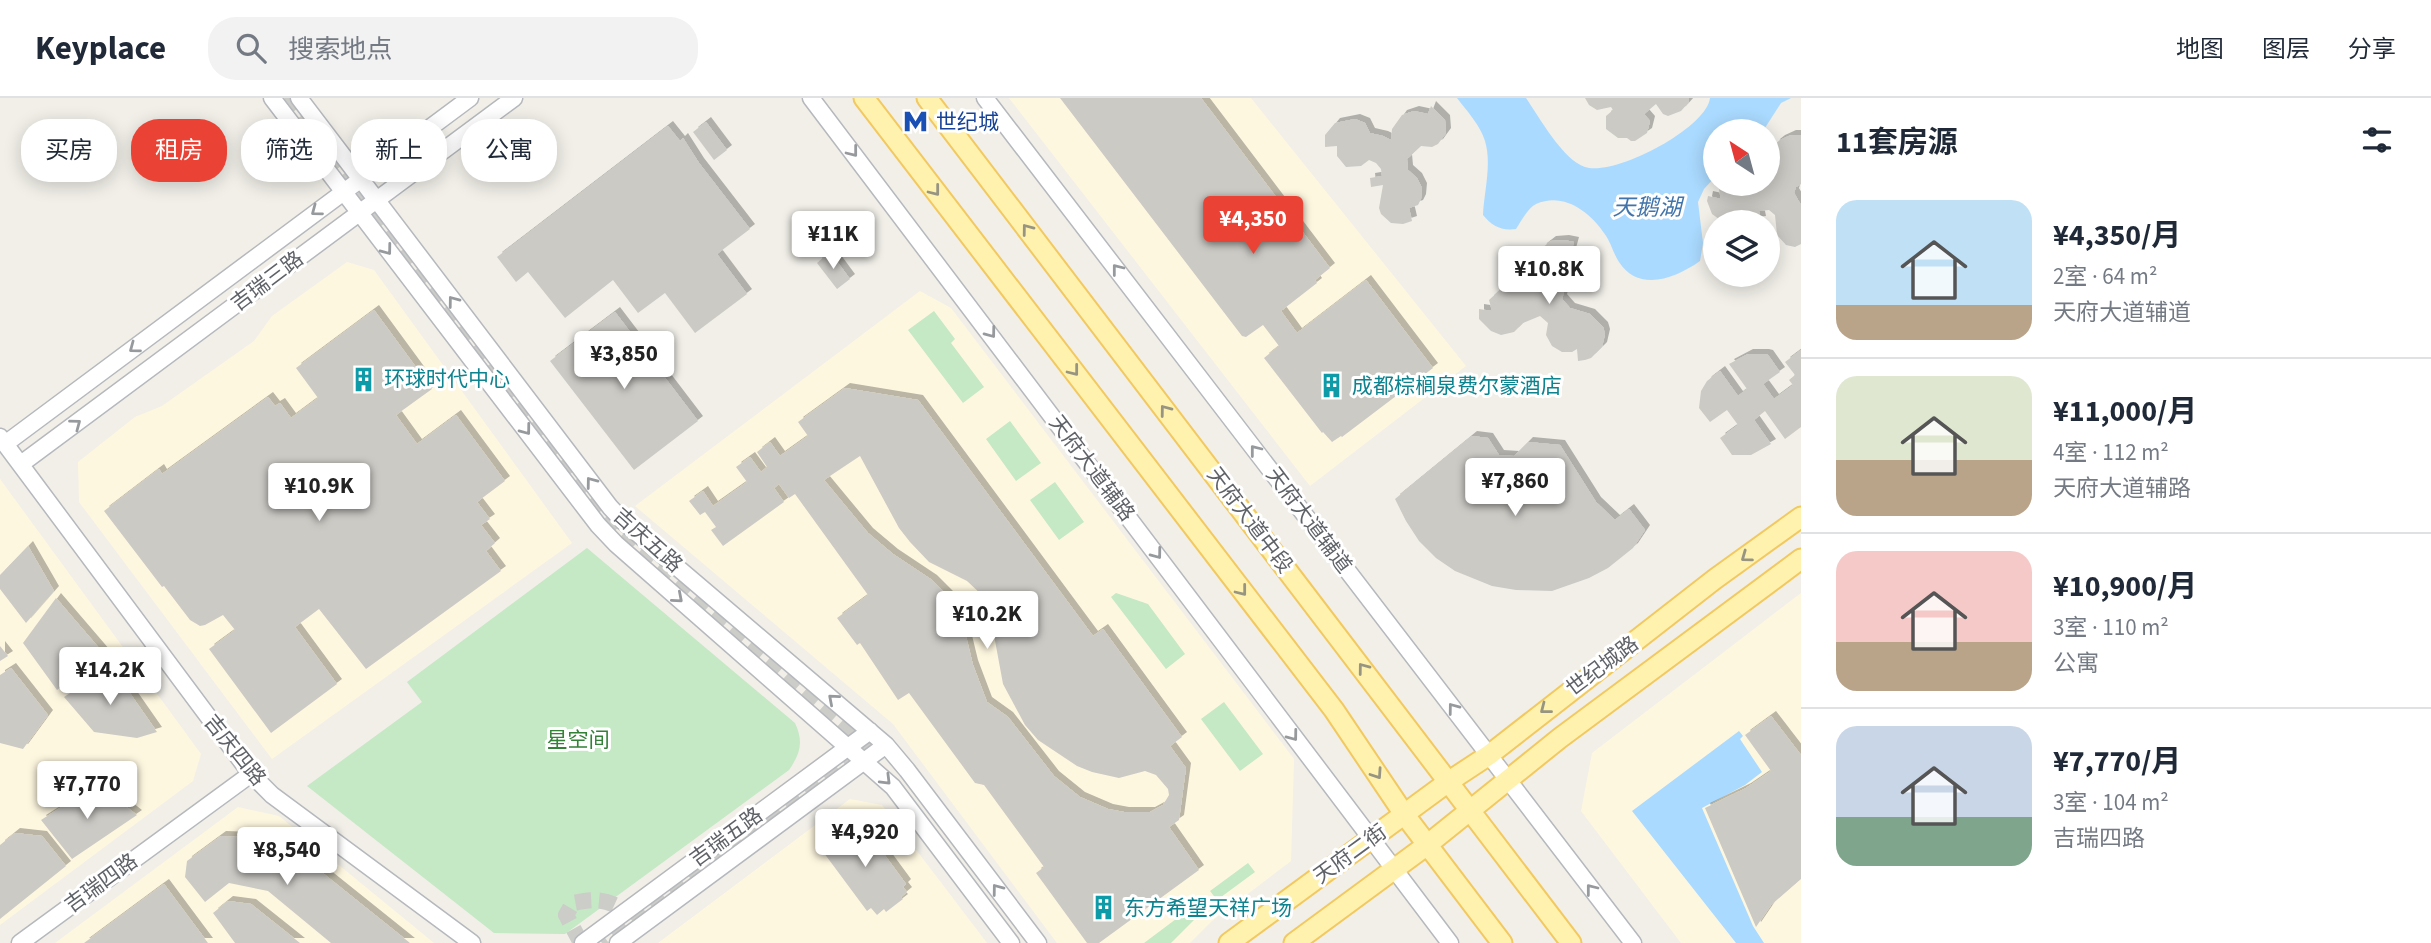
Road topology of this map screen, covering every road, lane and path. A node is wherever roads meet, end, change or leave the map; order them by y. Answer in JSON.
{"nodes":[{"id":1,"x":272,"y":98,"type":"edge"},
{"id":2,"x":299,"y":98,"type":"edge"},
{"id":3,"x":470,"y":98,"type":"edge"},
{"id":4,"x":514,"y":98,"type":"edge"},
{"id":5,"x":811,"y":98,"type":"edge"},
{"id":6,"x":864,"y":98,"type":"edge"},
{"id":7,"x":927,"y":98,"type":"edge"},
{"id":8,"x":985,"y":98,"type":"edge"},
{"id":9,"x":441,"y":119,"type":"edge"},
{"id":10,"x":351,"y":166,"type":"edge"},
{"id":11,"x":355,"y":182,"type":"edge"},
{"id":12,"x":363,"y":182,"type":"edge"},
{"id":13,"x":343,"y":191,"type":"junction"},
{"id":14,"x":377,"y":200,"type":"junction"},
{"id":15,"x":359,"y":213,"type":"junction"},
{"id":16,"x":3,"y":441,"type":"edge"},
{"id":17,"x":21,"y":464,"type":"junction"},
{"id":18,"x":1801,"y":517,"type":"edge"},
{"id":19,"x":1801,"y":559,"type":"edge"},
{"id":20,"x":870,"y":731,"type":"junction"},
{"id":21,"x":886,"y":745,"type":"junction"},
{"id":22,"x":849,"y":747,"type":"junction"},
{"id":23,"x":1489,"y":755,"type":"junction"},
{"id":24,"x":865,"y":760,"type":"junction"},
{"id":25,"x":251,"y":774,"type":"junction"},
{"id":26,"x":1509,"y":781,"type":"junction"},
{"id":27,"x":1448,"y":782,"type":"junction"},
{"id":28,"x":1470,"y":811,"type":"junction"},
{"id":29,"x":1404,"y":814,"type":"junction"},
{"id":30,"x":1371,"y":839,"type":"junction"},
{"id":31,"x":1427,"y":845,"type":"junction"},
{"id":32,"x":1394,"y":869,"type":"junction"},
{"id":33,"x":20,"y":943,"type":"edge"},
{"id":34,"x":472,"y":943,"type":"edge"},
{"id":35,"x":583,"y":943,"type":"edge"},
{"id":36,"x":618,"y":943,"type":"edge"},
{"id":37,"x":1011,"y":943,"type":"edge"},
{"id":38,"x":1038,"y":943,"type":"edge"},
{"id":39,"x":1229,"y":943,"type":"edge"},
{"id":40,"x":1293,"y":943,"type":"edge"},
{"id":41,"x":1450,"y":943,"type":"edge"},
{"id":42,"x":1502,"y":943,"type":"edge"},
{"id":43,"x":1571,"y":943,"type":"edge"},
{"id":44,"x":1633,"y":943,"type":"edge"}],
"edges":[{"from":1,"to":13,"type":"street","name":"吉庆五路"},
{"from":2,"to":10,"type":"street","name":"吉庆五路"},
{"from":3,"to":9,"type":"street","name":"吉瑞三路"},
{"from":4,"to":14,"type":"street","name":"吉瑞三路"},
{"from":5,"to":30,"type":"street","name":"天府大道辅路","one_way":true},
{"from":6,"to":29,"type":"main road","one_way":true},
{"from":27,"to":7,"type":"main road","name":"天府大道中段","one_way":true},
{"from":23,"to":8,"type":"street","name":"天府大道辅道","one_way":true},
{"from":11,"to":13,"type":"street","name":"吉瑞三路"},
{"from":12,"to":14,"type":"street","name":"吉庆五路"},
{"from":13,"to":15,"type":"street","name":"吉庆五路"},
{"from":13,"to":16,"type":"street","name":"吉瑞三路","one_way":true},
{"from":14,"to":15,"type":"street","name":"吉瑞三路"},
{"from":20,"to":14,"type":"street","name":"吉庆五路","one_way":true},
{"from":17,"to":15,"type":"street","name":"吉瑞三路","one_way":true},
{"from":15,"to":22,"type":"street","name":"吉庆五路","one_way":true},
{"from":16,"to":17,"type":"street","name":"吉庆四路"},
{"from":17,"to":25,"type":"street","name":"吉庆四路"},
{"from":18,"to":23,"type":"main road","name":"世纪城路","one_way":true},
{"from":19,"to":26,"type":"main road","name":"世纪城路"},
{"from":20,"to":21,"type":"street","name":"吉庆五路"},
{"from":20,"to":22,"type":"street","name":"吉瑞五路"},
{"from":21,"to":24,"type":"street","name":"吉瑞五路"},
{"from":38,"to":21,"type":"street","name":"吉庆五路","one_way":true},
{"from":22,"to":24,"type":"street","name":"吉庆五路"},
{"from":22,"to":35,"type":"street","name":"吉瑞五路"},
{"from":23,"to":26,"type":"street","name":"天府大道辅道"},
{"from":23,"to":27,"type":"main road","name":"世纪城路"},
{"from":24,"to":36,"type":"street","name":"吉瑞五路"},
{"from":24,"to":37,"type":"street","name":"吉庆五路","one_way":true},
{"from":25,"to":33,"type":"street","name":"吉瑞四路"},
{"from":25,"to":34,"type":"street","name":"吉庆四路"},
{"from":26,"to":28,"type":"main road","name":"世纪城路"},
{"from":44,"to":26,"type":"street","name":"天府大道辅道","one_way":true},
{"from":27,"to":28,"type":"main road","name":"天府大道中段"},
{"from":27,"to":29,"type":"main road","name":"世纪城路"},
{"from":28,"to":31,"type":"main road","name":"世纪城路"},
{"from":28,"to":43,"type":"main road","name":"天府大道中段"},
{"from":29,"to":30,"type":"main road","name":"天府二街"},
{"from":29,"to":31,"type":"main road"},
{"from":30,"to":32,"type":"street"},
{"from":30,"to":39,"type":"main road","name":"天府二街"},
{"from":31,"to":32,"type":"main road","name":"天府二街"},
{"from":31,"to":42,"type":"main road"},
{"from":32,"to":40,"type":"main road","name":"天府二街"},
{"from":32,"to":41,"type":"street"}]}
